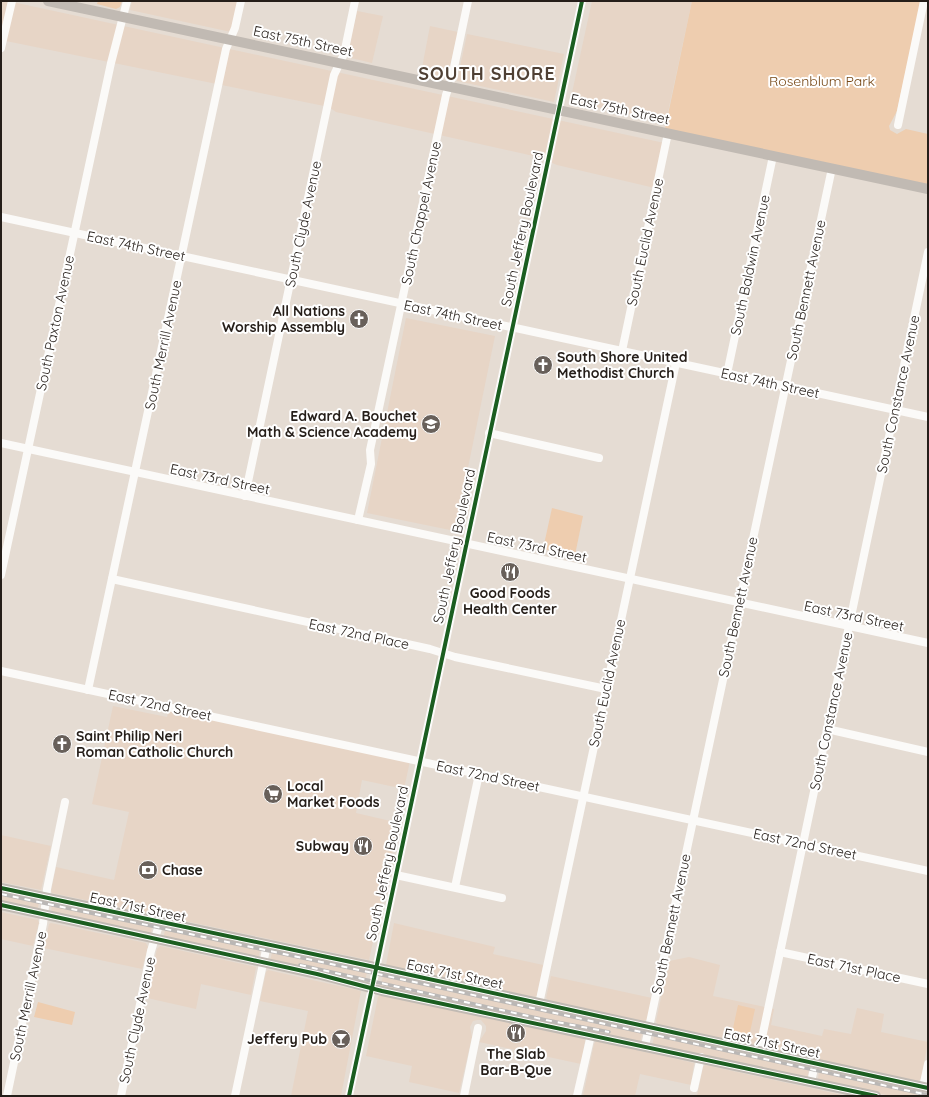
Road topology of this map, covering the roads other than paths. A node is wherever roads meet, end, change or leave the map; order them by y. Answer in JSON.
{"nodes":[{"id":1,"x":12,"y":1,"type":"edge"},
{"id":2,"x":48,"y":1,"type":"edge"},
{"id":3,"x":127,"y":1,"type":"edge"},
{"id":4,"x":241,"y":1,"type":"edge"},
{"id":5,"x":355,"y":1,"type":"edge"},
{"id":6,"x":468,"y":1,"type":"edge"},
{"id":7,"x":582,"y":1,"type":"edge"},
{"id":8,"x":924,"y":1,"type":"edge"},
{"id":9,"x":123,"y":17,"type":"junction"},
{"id":10,"x":230,"y":40,"type":"junction"},
{"id":11,"x":1,"y":48,"type":"edge"},
{"id":12,"x":340,"y":63,"type":"junction"},
{"id":13,"x":449,"y":87,"type":"junction"},
{"id":14,"x":559,"y":110,"type":"junction"},
{"id":15,"x":898,"y":125,"type":"dead end"},
{"id":16,"x":668,"y":133,"type":"junction"},
{"id":17,"x":774,"y":156,"type":"junction"},
{"id":18,"x":832,"y":168,"type":"junction"},
{"id":19,"x":928,"y":189,"type":"edge"},
{"id":20,"x":1,"y":217,"type":"edge"},
{"id":21,"x":74,"y":233,"type":"junction"},
{"id":22,"x":928,"y":252,"type":"edge"},
{"id":23,"x":182,"y":256,"type":"junction"},
{"id":24,"x":291,"y":280,"type":"junction"},
{"id":25,"x":401,"y":304,"type":"junction"},
{"id":26,"x":512,"y":327,"type":"junction"},
{"id":27,"x":622,"y":351,"type":"junction"},
{"id":28,"x":676,"y":363,"type":"junction"},
{"id":29,"x":727,"y":374,"type":"junction"},
{"id":30,"x":786,"y":386,"type":"junction"},
{"id":31,"x":895,"y":410,"type":"junction"},
{"id":32,"x":928,"y":417,"type":"edge"},
{"id":33,"x":490,"y":434,"type":"junction"},
{"id":34,"x":1,"y":443,"type":"edge"},
{"id":35,"x":28,"y":449,"type":"junction"},
{"id":36,"x":599,"y":458,"type":"dead end"},
{"id":37,"x":135,"y":472,"type":"junction"},
{"id":38,"x":245,"y":496,"type":"junction"},
{"id":39,"x":358,"y":520,"type":"junction"},
{"id":40,"x":466,"y":543,"type":"junction"},
{"id":41,"x":1,"y":575,"type":"edge"},
{"id":42,"x":630,"y":578,"type":"junction"},
{"id":43,"x":112,"y":579,"type":"junction"},
{"id":44,"x":739,"y":602,"type":"junction"},
{"id":45,"x":849,"y":626,"type":"junction"},
{"id":46,"x":928,"y":643,"type":"edge"},
{"id":47,"x":443,"y":653,"type":"junction"},
{"id":48,"x":1,"y":671,"type":"edge"},
{"id":49,"x":606,"y":689,"type":"junction"},
{"id":50,"x":88,"y":690,"type":"junction"},
{"id":51,"x":827,"y":729,"type":"junction"},
{"id":52,"x":928,"y":752,"type":"edge"},
{"id":53,"x":420,"y":761,"type":"junction"},
{"id":54,"x":479,"y":774,"type":"junction"},
{"id":55,"x":584,"y":796,"type":"junction"},
{"id":56,"x":65,"y":802,"type":"dead end"},
{"id":57,"x":693,"y":820,"type":"junction"},
{"id":58,"x":803,"y":844,"type":"junction"},
{"id":59,"x":928,"y":871,"type":"edge"},
{"id":60,"x":396,"y":875,"type":"junction"},
{"id":61,"x":455,"y":887,"type":"junction"},
{"id":62,"x":1,"y":888,"type":"edge"},
{"id":63,"x":46,"y":898,"type":"junction"},
{"id":64,"x":502,"y":898,"type":"dead end"},
{"id":65,"x":1,"y":905,"type":"edge"},
{"id":66,"x":44,"y":915,"type":"junction"},
{"id":67,"x":160,"y":922,"type":"junction"},
{"id":68,"x":155,"y":939,"type":"junction"},
{"id":69,"x":267,"y":945,"type":"junction"},
{"id":70,"x":780,"y":952,"type":"junction"},
{"id":71,"x":263,"y":962,"type":"junction"},
{"id":72,"x":376,"y":968,"type":"junction"},
{"id":73,"x":928,"y":984,"type":"edge"},
{"id":74,"x":372,"y":988,"type":"junction"},
{"id":75,"x":539,"y":1004,"type":"junction"},
{"id":76,"x":649,"y":1027,"type":"junction"},
{"id":77,"x":478,"y":1028,"type":"dead end"},
{"id":78,"x":591,"y":1035,"type":"junction"},
{"id":79,"x":645,"y":1046,"type":"junction"},
{"id":80,"x":759,"y":1052,"type":"junction"},
{"id":81,"x":700,"y":1057,"type":"junction"},
{"id":82,"x":815,"y":1064,"type":"junction"},
{"id":83,"x":928,"y":1064,"type":"edge"},
{"id":84,"x":811,"y":1082,"type":"junction"},
{"id":85,"x":694,"y":1088,"type":"dead end"},
{"id":86,"x":924,"y":1091,"type":"edge"},
{"id":87,"x":7,"y":1096,"type":"edge"},
{"id":88,"x":121,"y":1096,"type":"edge"},
{"id":89,"x":235,"y":1096,"type":"edge"},
{"id":90,"x":349,"y":1096,"type":"edge"},
{"id":91,"x":464,"y":1096,"type":"edge"},
{"id":92,"x":577,"y":1096,"type":"edge"},
{"id":93,"x":876,"y":1096,"type":"edge"}],
"edges":[{"from":1,"to":11,"type":"street"},
{"from":2,"to":9,"type":"main road","name":"East 75th Street"},
{"from":3,"to":9,"type":"street","name":"South Paxton Avenue"},
{"from":4,"to":10,"type":"street","name":"South Merrill Avenue"},
{"from":5,"to":12,"type":"street","name":"South Clyde Avenue"},
{"from":6,"to":13,"type":"street","name":"South Chappel Avenue"},
{"from":7,"to":14,"type":"street","name":"South Jeffery Boulevard"},
{"from":8,"to":15,"type":"street"},
{"from":9,"to":10,"type":"main road","name":"East 75th Street"},
{"from":9,"to":21,"type":"street","name":"South Paxton Avenue"},
{"from":10,"to":12,"type":"main road","name":"East 75th Street"},
{"from":10,"to":23,"type":"street","name":"South Merrill Avenue"},
{"from":12,"to":13,"type":"main road","name":"East 75th Street"},
{"from":12,"to":24,"type":"street","name":"South Clyde Avenue"},
{"from":13,"to":14,"type":"main road","name":"East 75th Street"},
{"from":13,"to":25,"type":"street","name":"South Chappel Avenue"},
{"from":14,"to":16,"type":"main road","name":"East 75th Street"},
{"from":14,"to":26,"type":"street","name":"South Jeffery Boulevard"},
{"from":16,"to":17,"type":"main road","name":"East 75th Street"},
{"from":16,"to":27,"type":"street","name":"South Euclid Avenue"},
{"from":17,"to":18,"type":"main road","name":"East 75th Street"},
{"from":17,"to":29,"type":"street","name":"South Baldwin Avenue"},
{"from":18,"to":19,"type":"main road","name":"East 75th Street"},
{"from":18,"to":30,"type":"street","name":"South Bennett Avenue"},
{"from":20,"to":21,"type":"street","name":"East 74th Street"},
{"from":21,"to":23,"type":"street","name":"East 74th Street"},
{"from":21,"to":35,"type":"street","name":"South Paxton Avenue"},
{"from":22,"to":31,"type":"street","name":"South Constance Avenue"},
{"from":23,"to":24,"type":"street","name":"East 74th Street"},
{"from":23,"to":37,"type":"street","name":"South Merrill Avenue"},
{"from":24,"to":25,"type":"street","name":"East 74th Street"},
{"from":24,"to":38,"type":"street","name":"South Clyde Avenue"},
{"from":25,"to":26,"type":"street","name":"East 74th Street"},
{"from":25,"to":39,"type":"street","name":"South Chappel Avenue"},
{"from":26,"to":27,"type":"street","name":"East 74th Street"},
{"from":26,"to":33,"type":"street","name":"South Jeffery Boulevard"},
{"from":27,"to":28,"type":"street","name":"East 74th Street"},
{"from":28,"to":29,"type":"street","name":"East 74th Street"},
{"from":28,"to":42,"type":"street","name":"South Euclid Avenue"},
{"from":29,"to":30,"type":"street","name":"East 74th Street"},
{"from":30,"to":31,"type":"street","name":"East 74th Street"},
{"from":30,"to":44,"type":"street","name":"South Bennett Avenue"},
{"from":31,"to":32,"type":"street","name":"East 74th Street"},
{"from":31,"to":45,"type":"street","name":"South Constance Avenue"},
{"from":33,"to":36,"type":"street"},
{"from":33,"to":40,"type":"street","name":"South Jeffery Boulevard"},
{"from":34,"to":35,"type":"street","name":"East 73rd Street"},
{"from":35,"to":37,"type":"street","name":"East 73rd Street"},
{"from":35,"to":41,"type":"street","name":"South Paxton Avenue"},
{"from":37,"to":38,"type":"street","name":"East 73rd Street"},
{"from":37,"to":43,"type":"street","name":"South Merrill Avenue"},
{"from":38,"to":39,"type":"street","name":"East 73rd Street"},
{"from":39,"to":40,"type":"street","name":"East 73rd Street"},
{"from":40,"to":42,"type":"street","name":"East 73rd Street"},
{"from":40,"to":47,"type":"street","name":"South Jeffery Boulevard"},
{"from":42,"to":44,"type":"street","name":"East 73rd Street"},
{"from":42,"to":49,"type":"street","name":"South Euclid Avenue"},
{"from":43,"to":47,"type":"street","name":"East 72nd Place"},
{"from":43,"to":50,"type":"street","name":"South Merrill Avenue"},
{"from":44,"to":45,"type":"street","name":"East 73rd Street"},
{"from":44,"to":57,"type":"street","name":"South Bennett Avenue"},
{"from":45,"to":46,"type":"street","name":"East 73rd Street"},
{"from":45,"to":51,"type":"street","name":"South Constance Avenue"},
{"from":47,"to":49,"type":"street","name":"East 72nd Place"},
{"from":47,"to":53,"type":"street","name":"South Jeffery Boulevard"},
{"from":48,"to":50,"type":"street","name":"East 72nd Street"},
{"from":49,"to":55,"type":"street","name":"South Euclid Avenue"},
{"from":50,"to":53,"type":"street","name":"East 72nd Street"},
{"from":51,"to":52,"type":"street"},
{"from":51,"to":58,"type":"street","name":"South Constance Avenue"},
{"from":53,"to":54,"type":"street","name":"East 72nd Street"},
{"from":53,"to":60,"type":"street","name":"South Jeffery Boulevard"},
{"from":54,"to":55,"type":"street","name":"East 72nd Street"},
{"from":54,"to":61,"type":"street"},
{"from":55,"to":57,"type":"street","name":"East 72nd Street"},
{"from":55,"to":75,"type":"street","name":"South Euclid Avenue"},
{"from":56,"to":63,"type":"street","name":"South Merrill Avenue"},
{"from":57,"to":58,"type":"street","name":"East 72nd Street"},
{"from":57,"to":76,"type":"street","name":"South Bennett Avenue"},
{"from":58,"to":59,"type":"street","name":"East 72nd Street"},
{"from":58,"to":70,"type":"street","name":"South Constance Avenue"},
{"from":60,"to":61,"type":"street"},
{"from":60,"to":72,"type":"street","name":"South Jeffery Boulevard"},
{"from":61,"to":64,"type":"street"},
{"from":62,"to":63,"type":"main road","name":"East 71st Street"},
{"from":63,"to":66,"type":"street","name":"South Merrill Avenue"},
{"from":63,"to":67,"type":"main road","name":"East 71st Street"},
{"from":65,"to":66,"type":"main road","name":"East 71st Street"},
{"from":66,"to":68,"type":"main road","name":"East 71st Street"},
{"from":66,"to":87,"type":"street","name":"South Merrill Avenue"},
{"from":67,"to":68,"type":"street","name":"South Clyde Avenue"},
{"from":67,"to":69,"type":"main road","name":"East 71st Street"},
{"from":68,"to":71,"type":"main road","name":"East 71st Street"},
{"from":68,"to":88,"type":"street","name":"South Clyde Avenue"},
{"from":69,"to":71,"type":"street"},
{"from":69,"to":72,"type":"main road","name":"East 71st Street"},
{"from":70,"to":73,"type":"street","name":"East 71st Place"},
{"from":70,"to":80,"type":"street","name":"South Constance Avenue"},
{"from":71,"to":74,"type":"main road","name":"East 71st Street"},
{"from":71,"to":89,"type":"street"},
{"from":72,"to":74,"type":"street","name":"South Jeffery Boulevard"},
{"from":72,"to":75,"type":"main road","name":"East 71st Street"},
{"from":74,"to":78,"type":"main road","name":"East 71st Street"},
{"from":74,"to":90,"type":"street","name":"South Jeffery Boulevard"},
{"from":75,"to":76,"type":"main road","name":"East 71st Street"},
{"from":76,"to":79,"type":"street","name":"South Bennett Avenue"},
{"from":76,"to":80,"type":"main road","name":"East 71st Street"},
{"from":77,"to":91,"type":"street"},
{"from":78,"to":79,"type":"main road","name":"East 71st Street"},
{"from":78,"to":92,"type":"street"},
{"from":79,"to":81,"type":"main road","name":"East 71st Street"},
{"from":80,"to":82,"type":"main road","name":"East 71st Street"},
{"from":81,"to":84,"type":"main road","name":"East 71st Street"},
{"from":81,"to":85,"type":"street"},
{"from":82,"to":84,"type":"street"},
{"from":82,"to":86,"type":"main road","name":"East 71st Street"},
{"from":83,"to":86,"type":"street"},
{"from":84,"to":93,"type":"main road","name":"East 71st Street"}]}
